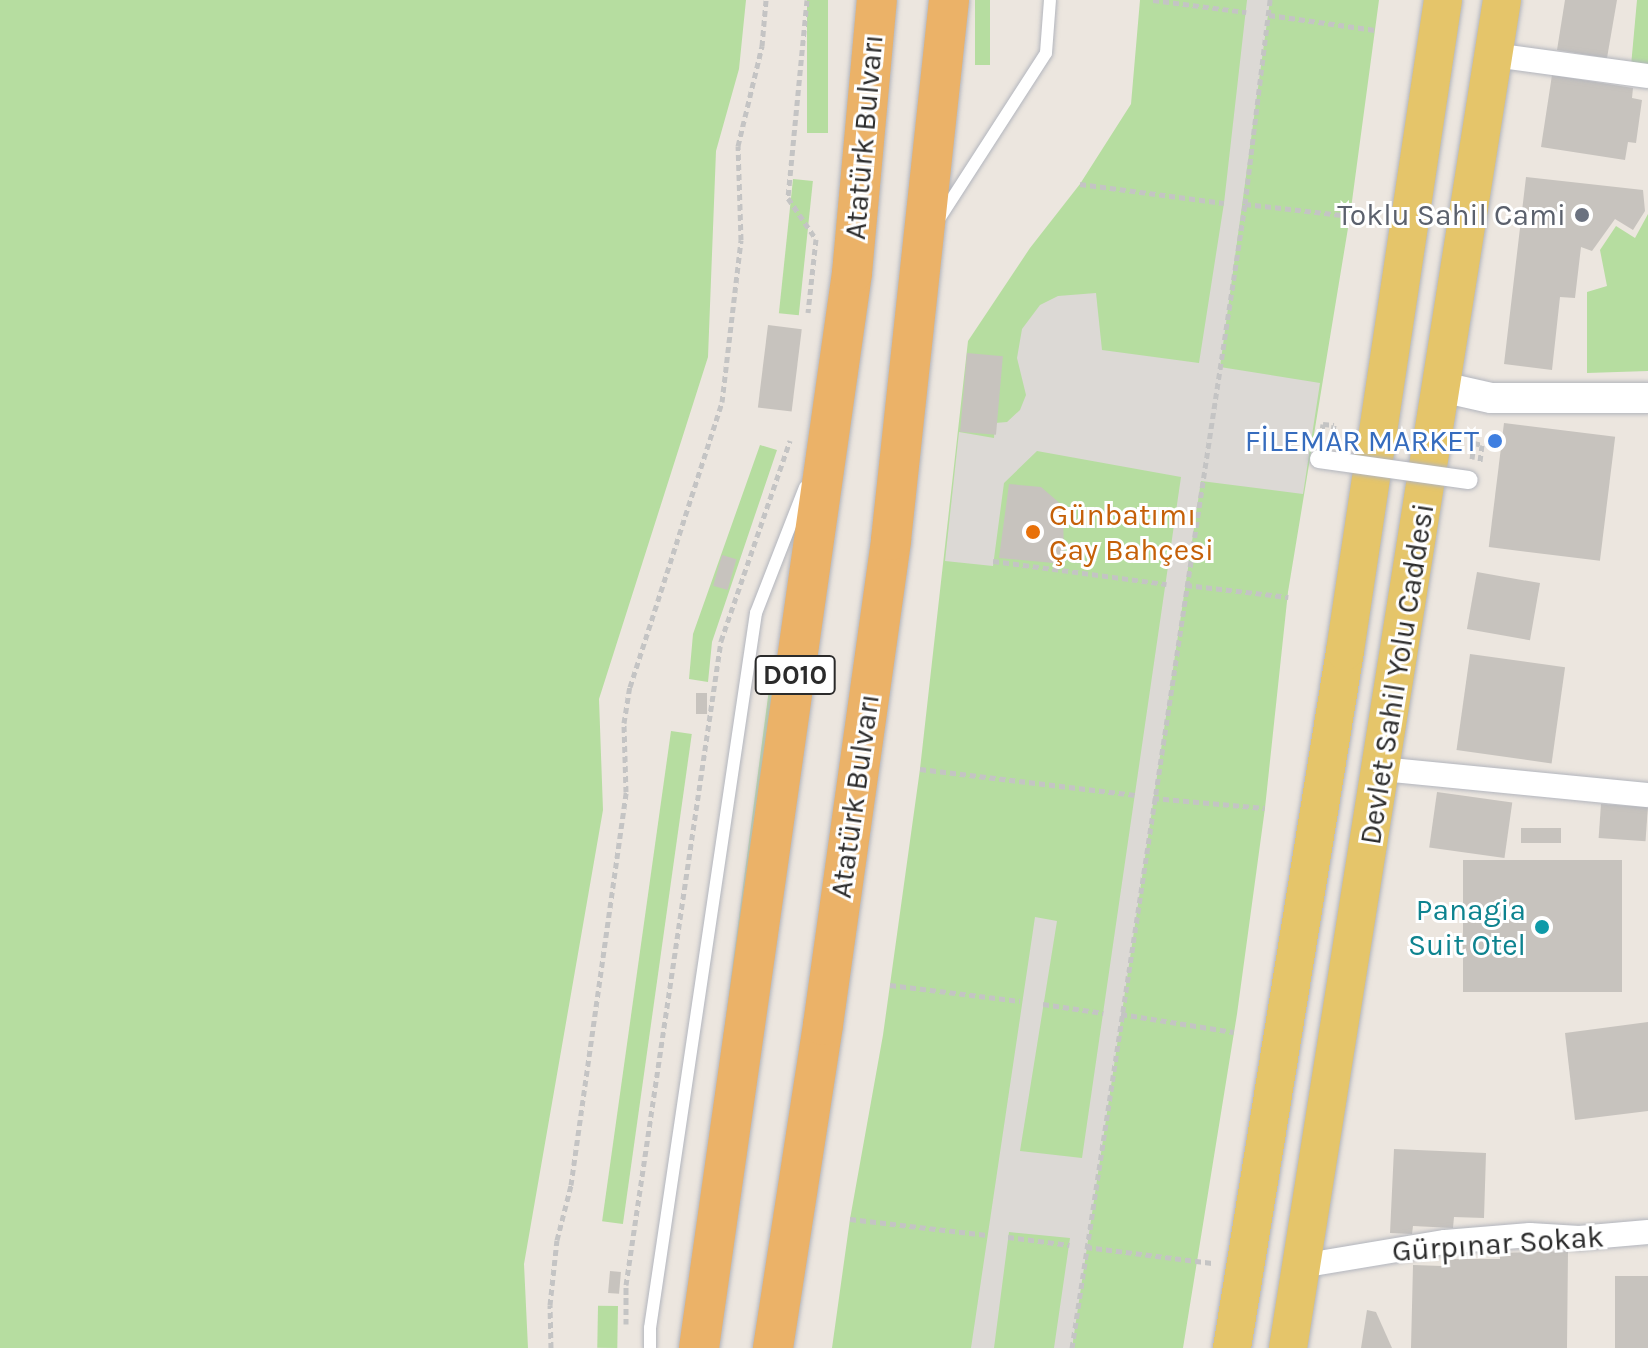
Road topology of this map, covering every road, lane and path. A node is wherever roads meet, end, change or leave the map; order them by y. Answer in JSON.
{"nodes":[{"id":1,"x":766,"y":0,"type":"edge"},
{"id":2,"x":877,"y":0,"type":"edge"},
{"id":3,"x":949,"y":0,"type":"edge"},
{"id":4,"x":1050,"y":0,"type":"edge"},
{"id":5,"x":1153,"y":0,"type":"edge"},
{"id":6,"x":1270,"y":0,"type":"edge"},
{"id":7,"x":1443,"y":0,"type":"edge"},
{"id":8,"x":1502,"y":0,"type":"edge"},
{"id":9,"x":1246,"y":12,"type":"dead end"},
{"id":10,"x":1269,"y":15,"type":"junction"},
{"id":11,"x":1375,"y":30,"type":"dead end"},
{"id":12,"x":1494,"y":55,"type":"junction"},
{"id":13,"x":1648,"y":76,"type":"edge"},
{"id":14,"x":1080,"y":184,"type":"dead end"},
{"id":15,"x":1224,"y":203,"type":"dead end"},
{"id":16,"x":1245,"y":204,"type":"junction"},
{"id":17,"x":1350,"y":216,"type":"dead end"},
{"id":18,"x":925,"y":242,"type":"junction"},
{"id":19,"x":1442,"y":387,"type":"junction"},
{"id":20,"x":1648,"y":398,"type":"edge"},
{"id":21,"x":832,"y":417,"type":"junction"},
{"id":22,"x":1319,"y":459,"type":"dead end"},
{"id":23,"x":1469,"y":480,"type":"dead end"},
{"id":24,"x":993,"y":561,"type":"dead end"},
{"id":25,"x":1166,"y":584,"type":"dead end"},
{"id":26,"x":1186,"y":585,"type":"junction"},
{"id":27,"x":1288,"y":597,"type":"dead end"},
{"id":28,"x":920,"y":769,"type":"dead end"},
{"id":29,"x":1382,"y":769,"type":"junction"},
{"id":30,"x":1135,"y":795,"type":"dead end"},
{"id":31,"x":1648,"y":795,"type":"edge"},
{"id":32,"x":1153,"y":798,"type":"junction"},
{"id":33,"x":1265,"y":808,"type":"dead end"},
{"id":34,"x":890,"y":985,"type":"dead end"},
{"id":35,"x":1020,"y":1001,"type":"dead end"},
{"id":36,"x":1043,"y":1004,"type":"dead end"},
{"id":37,"x":1103,"y":1013,"type":"dead end"},
{"id":38,"x":1121,"y":1014,"type":"junction"},
{"id":39,"x":1234,"y":1032,"type":"dead end"},
{"id":40,"x":850,"y":1219,"type":"dead end"},
{"id":41,"x":1648,"y":1232,"type":"edge"},
{"id":42,"x":987,"y":1235,"type":"dead end"},
{"id":43,"x":1008,"y":1237,"type":"dead end"},
{"id":44,"x":1069,"y":1245,"type":"dead end"},
{"id":45,"x":1086,"y":1247,"type":"junction"},
{"id":46,"x":1245,"y":1266,"type":"junction"},
{"id":47,"x":1301,"y":1266,"type":"junction"},
{"id":48,"x":551,"y":1348,"type":"edge"},
{"id":49,"x":650,"y":1348,"type":"edge"},
{"id":50,"x":699,"y":1348,"type":"edge"},
{"id":51,"x":773,"y":1348,"type":"edge"},
{"id":52,"x":1072,"y":1348,"type":"edge"},
{"id":53,"x":1232,"y":1348,"type":"edge"},
{"id":54,"x":1288,"y":1348,"type":"edge"}],
"edges":[{"from":1,"to":48,"type":"path"},
{"from":2,"to":21,"type":"highway","name":"Atatürk Bulvarı","number":"D010"},
{"from":3,"to":18,"type":"highway","name":"Atatürk Bulvarı","number":"D010"},
{"from":4,"to":18,"type":"lane","name":"Atatürk Bulvarı"},
{"from":5,"to":9,"type":"path"},
{"from":6,"to":10,"type":"path"},
{"from":7,"to":46,"type":"main road","name":"Devlet Sahil Yolu Caddesi"},
{"from":8,"to":12,"type":"main road","name":"Devlet Sahil Yolu Caddesi"},
{"from":10,"to":11,"type":"path"},
{"from":10,"to":16,"type":"path"},
{"from":12,"to":13,"type":"street"},
{"from":12,"to":19,"type":"main road","name":"Devlet Sahil Yolu Caddesi"},
{"from":14,"to":15,"type":"path"},
{"from":16,"to":17,"type":"path"},
{"from":16,"to":26,"type":"path"},
{"from":18,"to":51,"type":"highway","name":"Atatürk Bulvarı","number":"D010"},
{"from":19,"to":20,"type":"street"},
{"from":19,"to":29,"type":"main road","name":"Devlet Sahil Yolu Caddesi"},
{"from":21,"to":49,"type":"lane","name":"Atatürk Bulvarı"},
{"from":21,"to":50,"type":"highway","name":"Atatürk Bulvarı","number":"D010"},
{"from":22,"to":23,"type":"street","bridge":true},
{"from":24,"to":25,"type":"path"},
{"from":26,"to":27,"type":"path"},
{"from":26,"to":32,"type":"path"},
{"from":28,"to":30,"type":"path"},
{"from":29,"to":31,"type":"street"},
{"from":29,"to":47,"type":"main road","name":"Devlet Sahil Yolu Caddesi"},
{"from":32,"to":33,"type":"path"},
{"from":32,"to":38,"type":"path"},
{"from":34,"to":35,"type":"path"},
{"from":36,"to":37,"type":"path"},
{"from":38,"to":39,"type":"path"},
{"from":38,"to":45,"type":"path"},
{"from":40,"to":42,"type":"path"},
{"from":41,"to":47,"type":"street","name":"Gürpınar Sokak"},
{"from":43,"to":44,"type":"path"},
{"from":45,"to":46,"type":"path"},
{"from":45,"to":52,"type":"path"},
{"from":46,"to":53,"type":"main road","name":"Devlet Sahil Yolu Caddesi"},
{"from":47,"to":54,"type":"main road","name":"Devlet Sahil Yolu Caddesi"}]}
